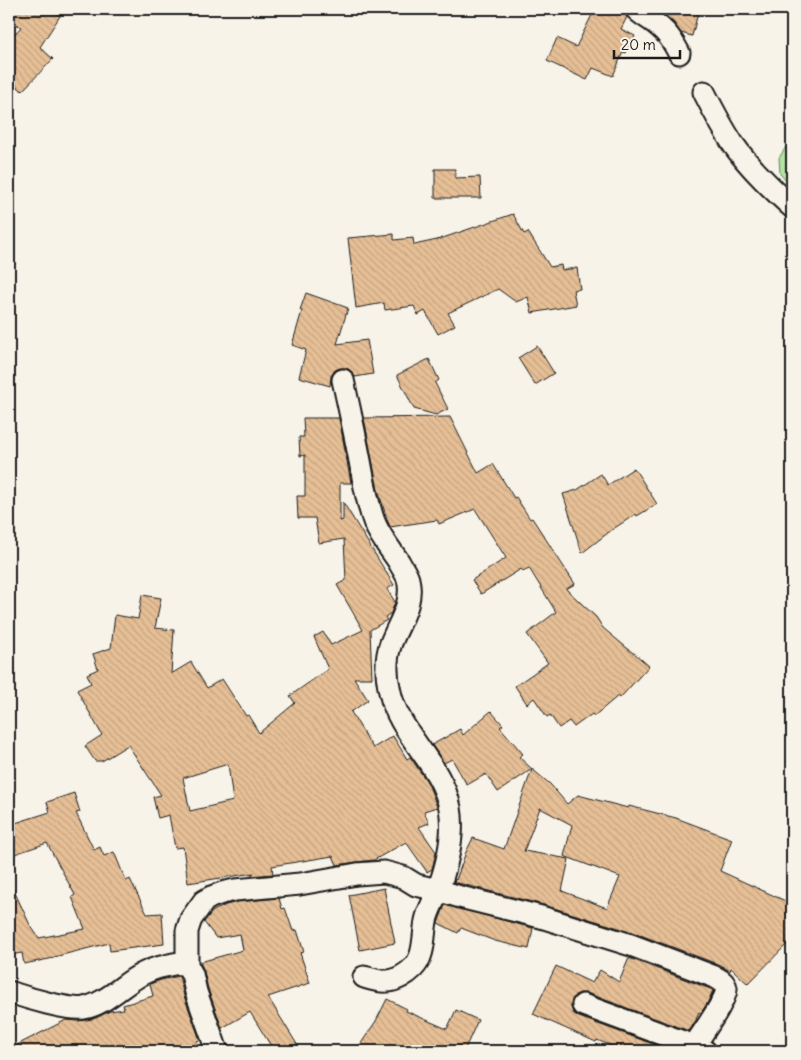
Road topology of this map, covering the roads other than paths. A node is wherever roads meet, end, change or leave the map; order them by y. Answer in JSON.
{"nodes":[{"id":1,"x":636,"y":9,"type":"edge"},
{"id":2,"x":679,"y":53,"type":"dead end"},
{"id":3,"x":704,"y":92,"type":"dead end"},
{"id":4,"x":792,"y":207,"type":"edge"},
{"id":5,"x":343,"y":380,"type":"dead end"},
{"id":6,"x":438,"y":890,"type":"junction"},
{"id":7,"x":187,"y":965,"type":"junction"},
{"id":8,"x":364,"y":978,"type":"dead end"},
{"id":9,"x":9,"y":992,"type":"edge"},
{"id":10,"x":583,"y":1005,"type":"dead end"},
{"id":11,"x":699,"y":1048,"type":"edge"},
{"id":12,"x":217,"y":1051,"type":"edge"}],
"edges":[{"from":1,"to":2,"type":"street"},
{"from":3,"to":4,"type":"street"},
{"from":5,"to":6,"type":"street"},
{"from":6,"to":7,"type":"street"},
{"from":6,"to":8,"type":"street"},
{"from":6,"to":11,"type":"street"},
{"from":7,"to":9,"type":"street"},
{"from":7,"to":12,"type":"street"},
{"from":10,"to":11,"type":"street"}]}
